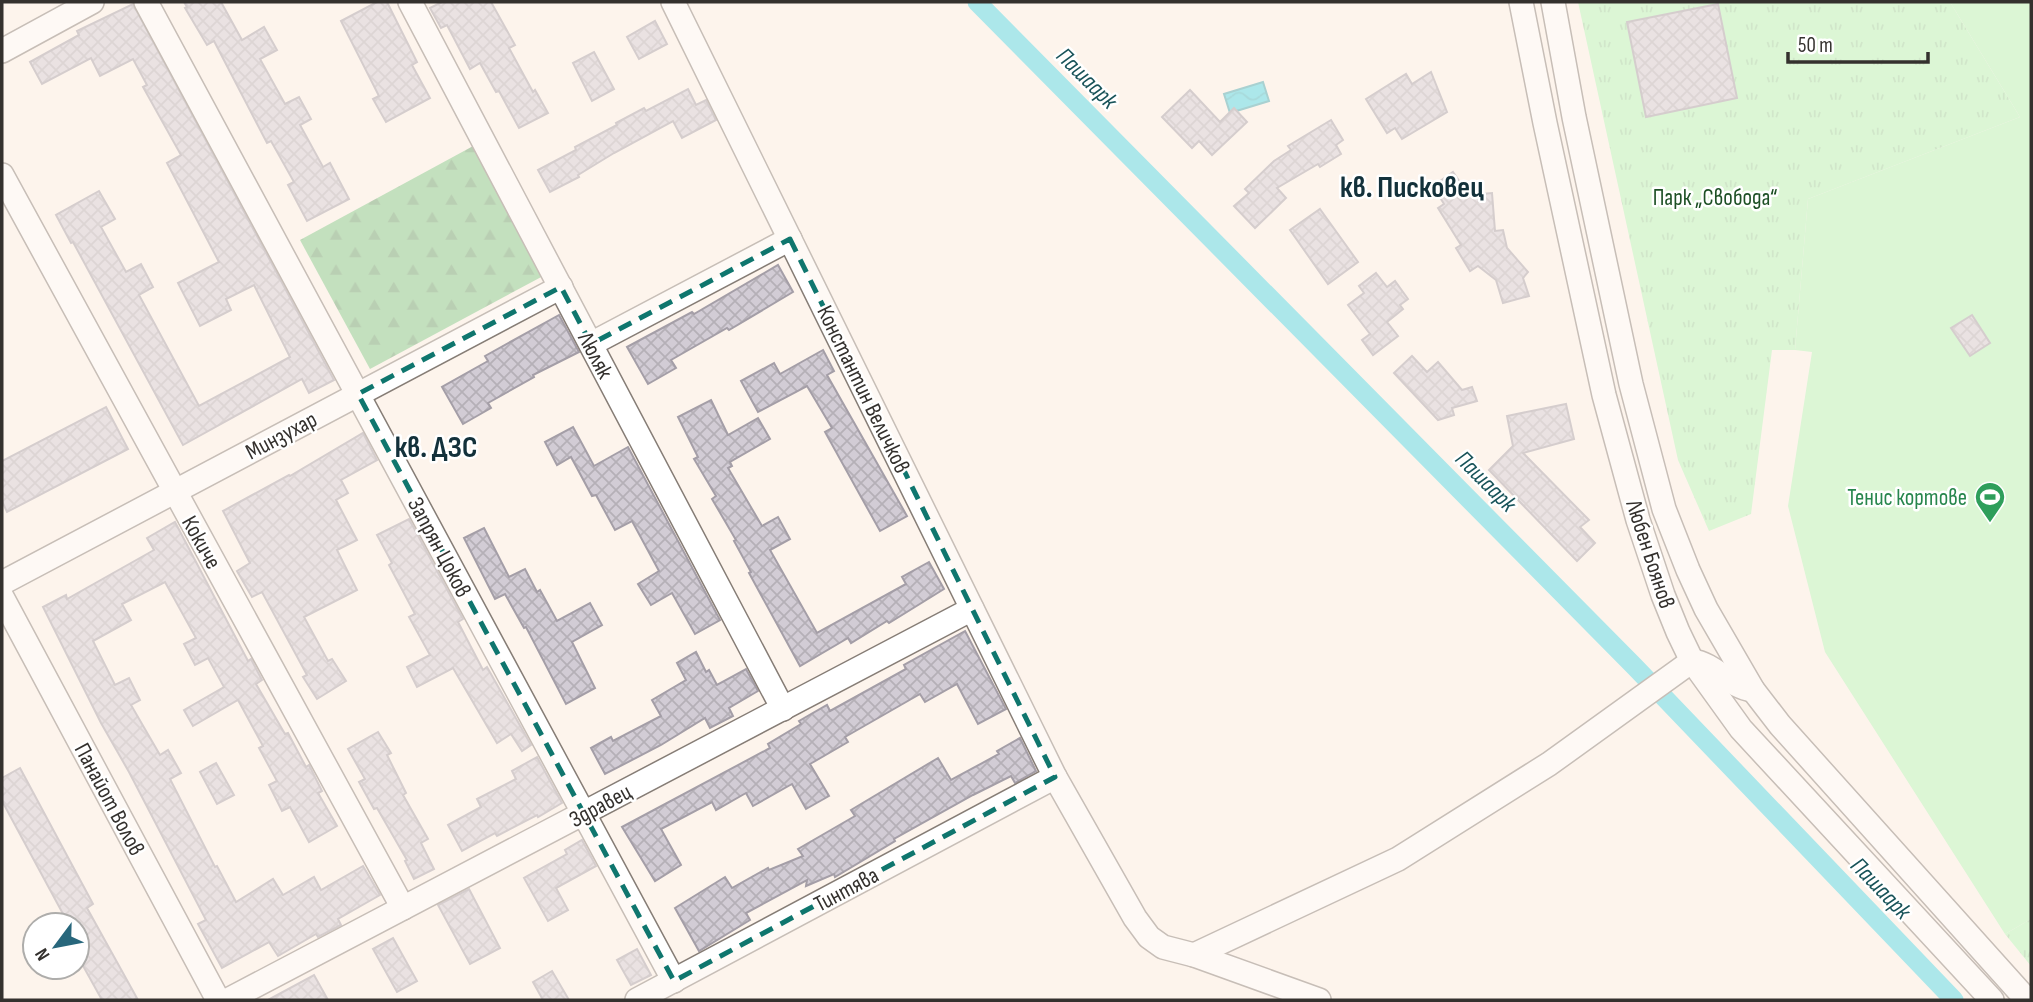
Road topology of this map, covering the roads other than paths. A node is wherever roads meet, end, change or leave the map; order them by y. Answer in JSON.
{"nodes":[{"id":1,"x":92,"y":2,"type":"edge"},
{"id":2,"x":146,"y":2,"type":"edge"},
{"id":3,"x":410,"y":2,"type":"edge"},
{"id":4,"x":673,"y":2,"type":"edge"},
{"id":5,"x":1521,"y":2,"type":"edge"},
{"id":6,"x":1553,"y":2,"type":"edge"},
{"id":7,"x":2,"y":51,"type":"edge"},
{"id":8,"x":1574,"y":117,"type":"junction"},
{"id":9,"x":1545,"y":123,"type":"junction"},
{"id":10,"x":2,"y":175,"type":"edge"},
{"id":11,"x":790,"y":239,"type":"junction"},
{"id":12,"x":561,"y":287,"type":"junction"},
{"id":13,"x":591,"y":344,"type":"junction"},
{"id":14,"x":358,"y":394,"type":"junction"},
{"id":15,"x":175,"y":491,"type":"junction"},
{"id":16,"x":2,"y":583,"type":"edge"},
{"id":17,"x":2,"y":597,"type":"edge"},
{"id":18,"x":972,"y":609,"type":"junction"},
{"id":19,"x":1692,"y":661,"type":"junction"},
{"id":20,"x":1753,"y":690,"type":"junction"},
{"id":21,"x":783,"y":709,"type":"junction"},
{"id":22,"x":1055,"y":777,"type":"junction"},
{"id":23,"x":584,"y":813,"type":"junction"},
{"id":24,"x":403,"y":908,"type":"junction"},
{"id":25,"x":1194,"y":955,"type":"junction"},
{"id":26,"x":674,"y":981,"type":"junction"},
{"id":27,"x":218,"y":1000,"type":"edge"},
{"id":28,"x":228,"y":1000,"type":"edge"},
{"id":29,"x":637,"y":1000,"type":"edge"},
{"id":30,"x":1319,"y":1000,"type":"edge"},
{"id":31,"x":1992,"y":1000,"type":"edge"},
{"id":32,"x":2027,"y":1000,"type":"edge"}],
"edges":[{"from":1,"to":7,"type":"street"},
{"from":2,"to":14,"type":"street","name":"Запрян Цоков"},
{"from":3,"to":12,"type":"street","name":"Люляк"},
{"from":4,"to":11,"type":"street","name":"Константин Величков"},
{"from":5,"to":9,"type":"street","name":"Любен Боянов"},
{"from":6,"to":8,"type":"street","name":"Любен Боянов"},
{"from":8,"to":9,"type":"street"},
{"from":8,"to":20,"type":"street","name":"Любен Боянов"},
{"from":9,"to":19,"type":"street","name":"Любен Боянов"},
{"from":10,"to":15,"type":"street","name":"Кокиче"},
{"from":11,"to":13,"type":"street"},
{"from":11,"to":18,"type":"street","name":"Константин Величков"},
{"from":12,"to":13,"type":"street","name":"Люляк"},
{"from":12,"to":14,"type":"street","name":"Минзухар"},
{"from":13,"to":21,"type":"street","name":"Люляк"},
{"from":14,"to":15,"type":"street","name":"Минзухар"},
{"from":14,"to":23,"type":"street","name":"Запрян Цоков"},
{"from":15,"to":16,"type":"street","name":"Минзухар"},
{"from":15,"to":24,"type":"street","name":"Кокиче"},
{"from":17,"to":27,"type":"street","name":"Панайот Волов"},
{"from":18,"to":21,"type":"street","name":"Здравец"},
{"from":18,"to":22,"type":"street","name":"Константин Величков"},
{"from":19,"to":20,"type":"street"},
{"from":19,"to":25,"type":"street"},
{"from":19,"to":31,"type":"street","name":"Любен Боянов"},
{"from":20,"to":32,"type":"street","name":"Любен Боянов"},
{"from":21,"to":23,"type":"street","name":"Здравец"},
{"from":22,"to":25,"type":"street","name":"Константин Величков"},
{"from":22,"to":26,"type":"street","name":"Тинтява"},
{"from":23,"to":24,"type":"street","name":"Здравец"},
{"from":23,"to":26,"type":"street","name":"Запрян Цоков"},
{"from":24,"to":28,"type":"street","name":"Здравец"},
{"from":25,"to":30,"type":"street","name":"Константин Величков"},
{"from":26,"to":29,"type":"street","name":"Тинтява"}]}
